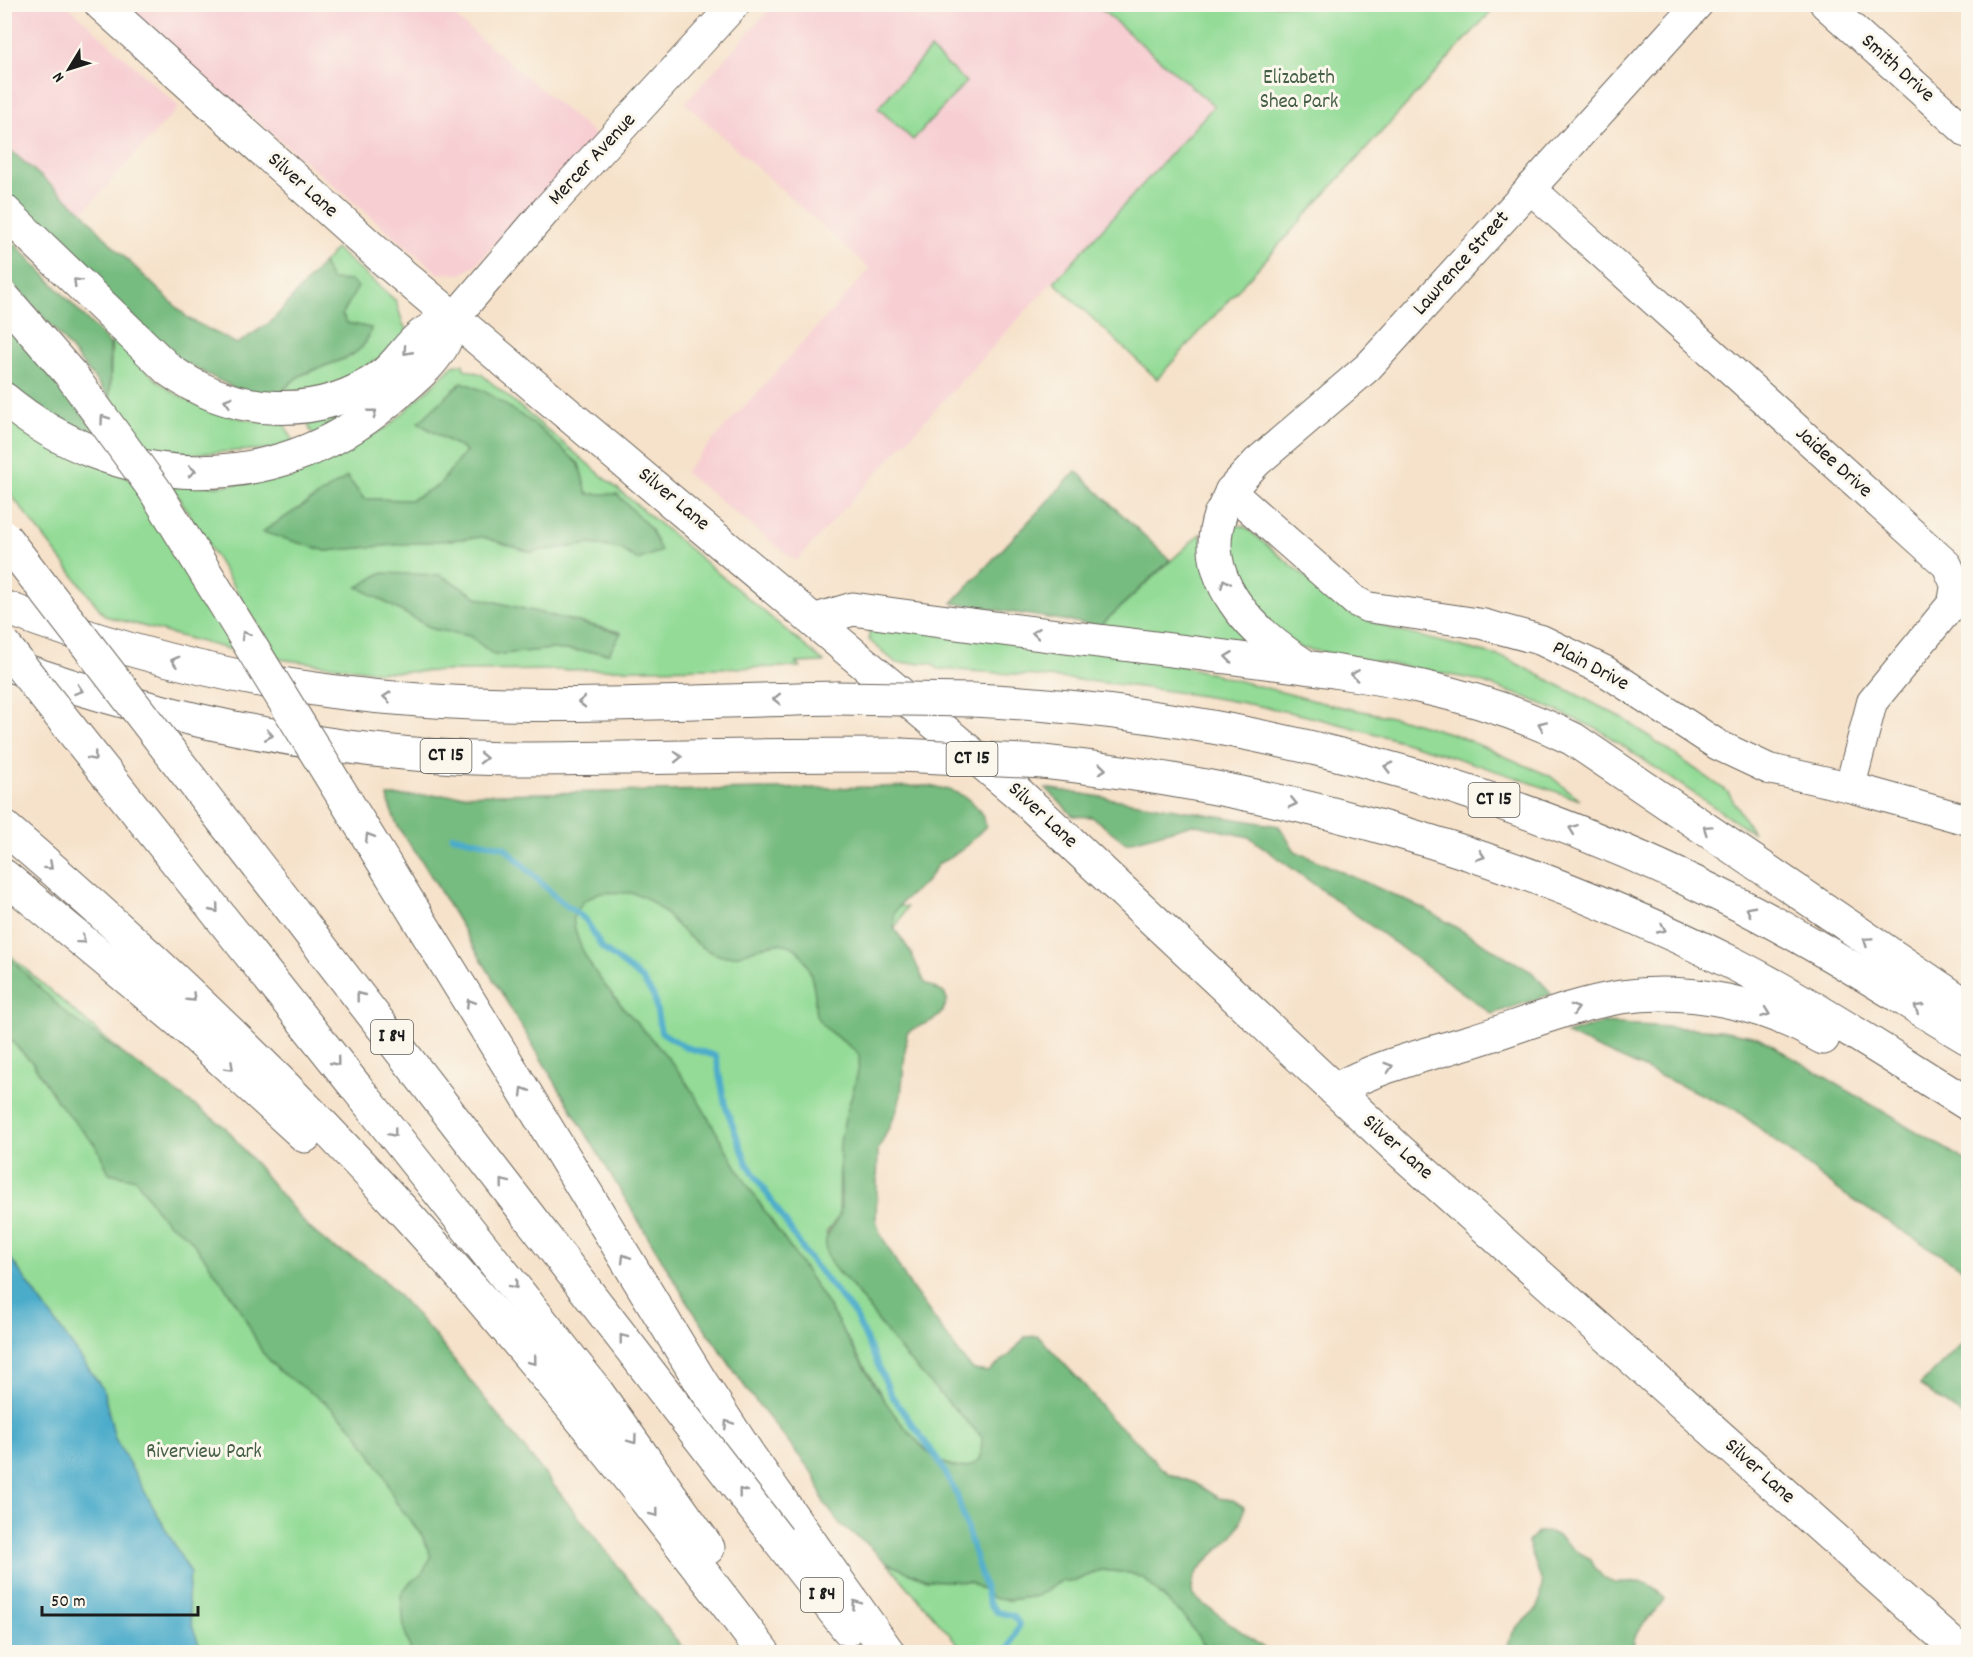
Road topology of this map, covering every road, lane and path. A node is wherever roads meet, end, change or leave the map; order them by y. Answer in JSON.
{"nodes":[{"id":1,"x":101,"y":4,"type":"edge"},
{"id":2,"x":735,"y":4,"type":"edge"},
{"id":3,"x":1698,"y":4,"type":"edge"},
{"id":4,"x":1825,"y":4,"type":"edge"},
{"id":5,"x":1968,"y":133,"type":"edge"},
{"id":6,"x":1530,"y":188,"type":"junction"},
{"id":7,"x":4,"y":211,"type":"edge"},
{"id":8,"x":4,"y":298,"type":"edge"},
{"id":9,"x":454,"y":318,"type":"junction"},
{"id":10,"x":4,"y":399,"type":"edge"},
{"id":11,"x":1225,"y":503,"type":"junction"},
{"id":12,"x":4,"y":537,"type":"edge"},
{"id":13,"x":4,"y":607,"type":"edge"},
{"id":14,"x":816,"y":620,"type":"junction"},
{"id":15,"x":4,"y":645,"type":"edge"},
{"id":16,"x":4,"y":663,"type":"edge"},
{"id":17,"x":1308,"y":668,"type":"junction"},
{"id":18,"x":1850,"y":787,"type":"junction"},
{"id":19,"x":1968,"y":820,"type":"edge"},
{"id":20,"x":4,"y":827,"type":"edge"},
{"id":21,"x":4,"y":876,"type":"edge"},
{"id":22,"x":1968,"y":1007,"type":"edge"},
{"id":23,"x":1968,"y":1038,"type":"edge"},
{"id":24,"x":1335,"y":1090,"type":"junction"},
{"id":25,"x":1968,"y":1104,"type":"edge"},
{"id":26,"x":1968,"y":1112,"type":"edge"},
{"id":27,"x":406,"y":1214,"type":"junction"},
{"id":28,"x":788,"y":1531,"type":"junction"},
{"id":29,"x":763,"y":1653,"type":"edge"},
{"id":30,"x":777,"y":1653,"type":"edge"},
{"id":31,"x":865,"y":1653,"type":"edge"},
{"id":32,"x":888,"y":1653,"type":"edge"},
{"id":33,"x":1961,"y":1653,"type":"edge"}],
"edges":[{"from":1,"to":9,"type":"main road","name":"Silver Lane"},
{"from":2,"to":9,"type":"street","name":"Mercer Avenue"},
{"from":3,"to":6,"type":"street","name":"Lawrence Street"},
{"from":4,"to":5,"type":"street","name":"Smith Drive"},
{"from":6,"to":11,"type":"street","name":"Lawrence Street"},
{"from":6,"to":18,"type":"street","name":"Jaidee Drive"},
{"from":9,"to":7,"type":"main road","one_way":true},
{"from":28,"to":8,"type":"main road","one_way":true,"bridge":true},
{"from":10,"to":9,"type":"main road","one_way":true},
{"from":9,"to":14,"type":"main road","name":"Silver Lane"},
{"from":17,"to":11,"type":"main road","one_way":true},
{"from":11,"to":18,"type":"street","name":"Plain Drive"},
{"from":28,"to":12,"type":"main road","number":"I 84","one_way":true,"bridge":true},
{"from":23,"to":13,"type":"main road","number":"CT 15","one_way":true,"bridge":true},
{"from":17,"to":14,"type":"main road","one_way":true},
{"from":14,"to":24,"type":"main road","name":"Silver Lane"},
{"from":15,"to":30,"type":"main road","one_way":true,"bridge":true},
{"from":16,"to":25,"type":"main road","number":"CT 15","one_way":true,"bridge":true},
{"from":22,"to":17,"type":"main road","one_way":true},
{"from":18,"to":19,"type":"street","name":"Plain Drive"},
{"from":20,"to":27,"type":"main road","one_way":true},
{"from":21,"to":27,"type":"main road","one_way":true},
{"from":24,"to":26,"type":"main road","one_way":true},
{"from":24,"to":33,"type":"main road","name":"Silver Lane"},
{"from":27,"to":29,"type":"main road","one_way":true},
{"from":28,"to":31,"type":"main road","number":"I 84"},
{"from":32,"to":28,"type":"main road","one_way":true}]}
